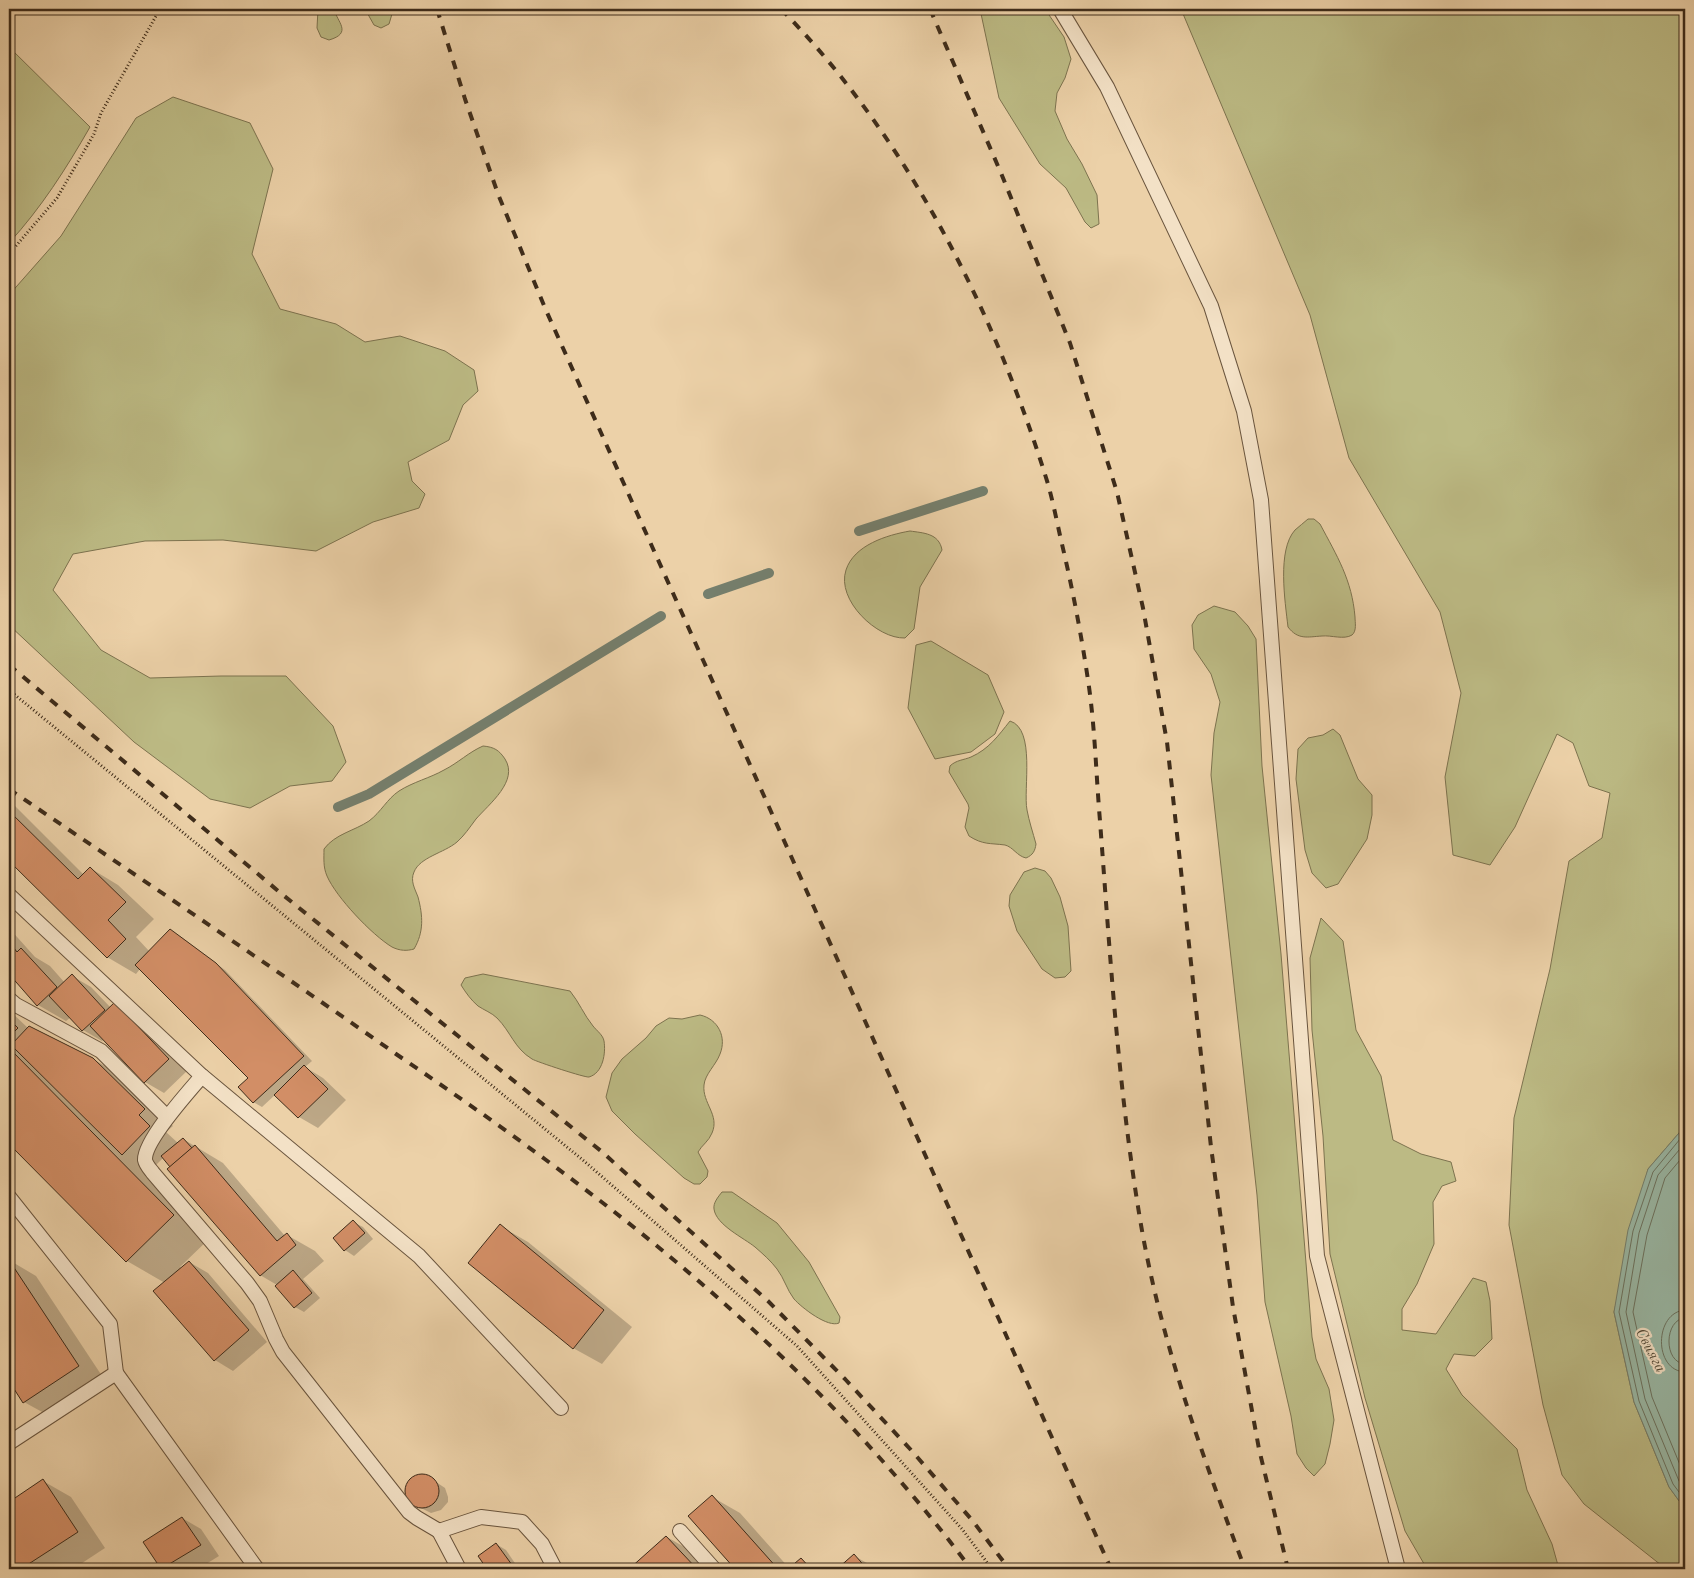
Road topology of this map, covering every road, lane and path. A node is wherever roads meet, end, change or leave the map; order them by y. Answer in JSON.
{"nodes":[{"id":1,"x":160,"y":9,"type":"edge"},
{"id":2,"x":1060,"y":9,"type":"edge"},
{"id":3,"x":9,"y":254,"type":"edge"},
{"id":4,"x":9,"y":690,"type":"edge"},
{"id":5,"x":9,"y":895,"type":"edge"},
{"id":6,"x":9,"y":999,"type":"edge"},
{"id":7,"x":202,"y":1076,"type":"junction"},
{"id":8,"x":167,"y":1117,"type":"junction"},
{"id":9,"x":9,"y":1197,"type":"edge"},
{"id":10,"x":116,"y":1373,"type":"junction"},
{"id":11,"x":561,"y":1408,"type":"dead end"},
{"id":12,"x":9,"y":1443,"type":"edge"},
{"id":13,"x":439,"y":1531,"type":"junction"},
{"id":14,"x":680,"y":1531,"type":"dead end"},
{"id":15,"x":256,"y":1569,"type":"edge"},
{"id":16,"x":459,"y":1569,"type":"edge"},
{"id":17,"x":555,"y":1569,"type":"edge"},
{"id":18,"x":714,"y":1569,"type":"edge"},
{"id":19,"x":992,"y":1569,"type":"edge"},
{"id":20,"x":1398,"y":1569,"type":"edge"}],
"edges":[{"from":1,"to":3,"type":"path"},
{"from":2,"to":20,"type":"lane"},
{"from":4,"to":19,"type":"path"},
{"from":5,"to":7,"type":"lane"},
{"from":6,"to":8,"type":"lane"},
{"from":7,"to":8,"type":"lane"},
{"from":7,"to":11,"type":"lane"},
{"from":8,"to":13,"type":"lane"},
{"from":9,"to":10,"type":"lane"},
{"from":10,"to":12,"type":"lane"},
{"from":10,"to":15,"type":"lane"},
{"from":13,"to":16,"type":"lane"},
{"from":13,"to":17,"type":"lane"},
{"from":14,"to":18,"type":"lane"}]}
